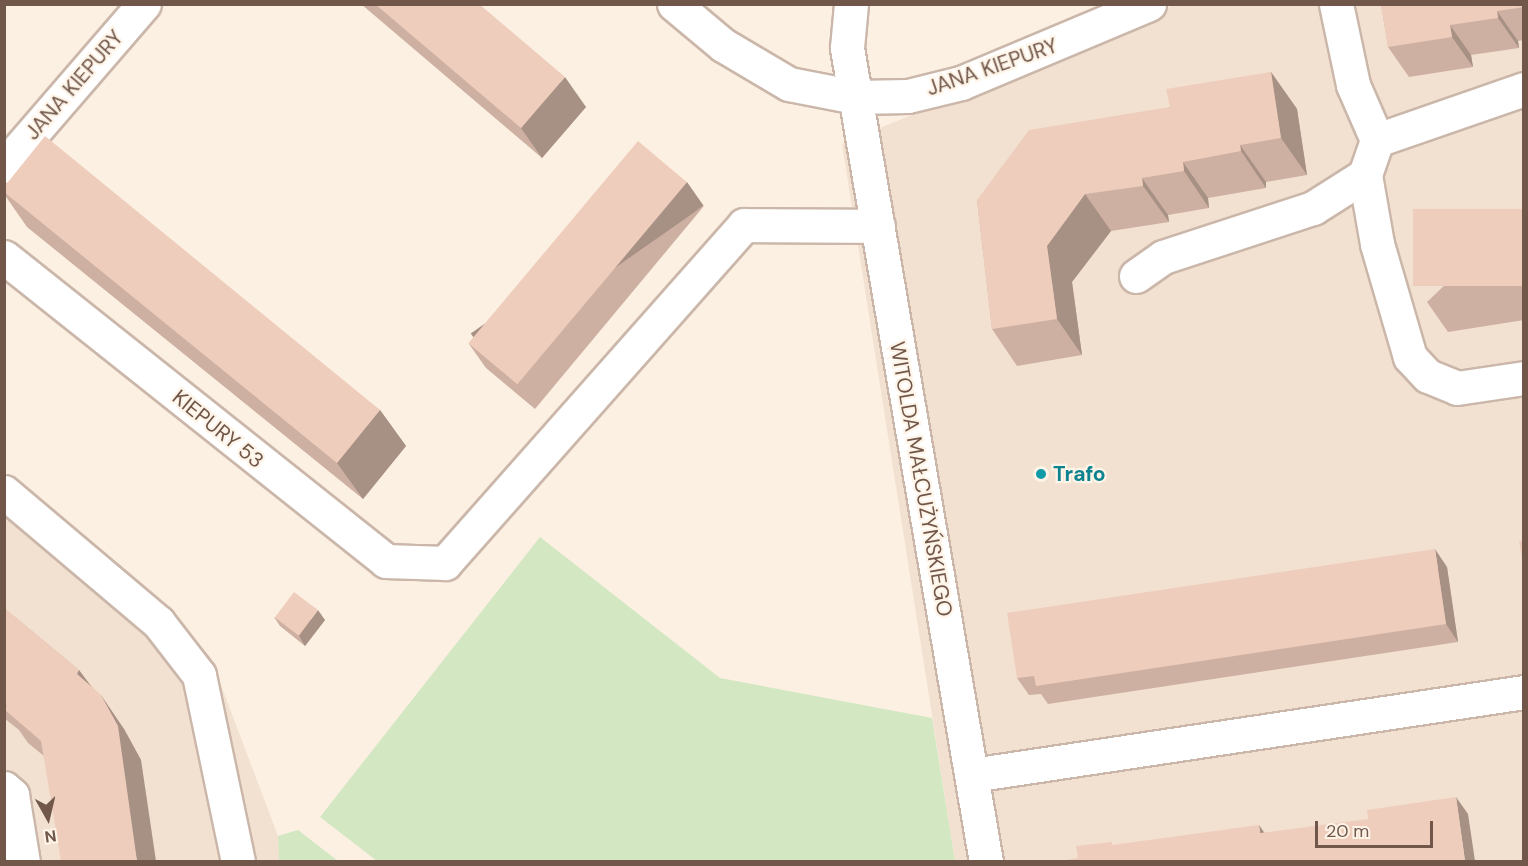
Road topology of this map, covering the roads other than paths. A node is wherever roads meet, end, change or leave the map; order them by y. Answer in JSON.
{"nodes":[{"id":1,"x":144,"y":4,"type":"edge"},
{"id":2,"x":674,"y":4,"type":"edge"},
{"id":3,"x":851,"y":4,"type":"edge"},
{"id":4,"x":1149,"y":4,"type":"edge"},
{"id":5,"x":1336,"y":4,"type":"edge"},
{"id":6,"x":1524,"y":89,"type":"edge"},
{"id":7,"x":856,"y":97,"type":"junction"},
{"id":8,"x":1377,"y":140,"type":"junction"},
{"id":9,"x":4,"y":166,"type":"edge"},
{"id":10,"x":1365,"y":175,"type":"junction"},
{"id":11,"x":878,"y":226,"type":"junction"},
{"id":12,"x":4,"y":257,"type":"edge"},
{"id":13,"x":1136,"y":276,"type":"dead end"},
{"id":14,"x":1524,"y":378,"type":"edge"},
{"id":15,"x":4,"y":492,"type":"edge"},
{"id":16,"x":1524,"y":692,"type":"edge"},
{"id":17,"x":972,"y":775,"type":"junction"},
{"id":18,"x":4,"y":788,"type":"edge"},
{"id":19,"x":23,"y":861,"type":"edge"},
{"id":20,"x":238,"y":861,"type":"edge"},
{"id":21,"x":986,"y":861,"type":"edge"}],
"edges":[{"from":1,"to":9,"type":"street","name":"JANA KIEPURY"},
{"from":2,"to":7,"type":"street","name":"JANA KIEPURY"},
{"from":3,"to":7,"type":"street","name":"WITOLDA MAŁCUŻYŃSKIEGO"},
{"from":4,"to":7,"type":"street","name":"JANA KIEPURY"},
{"from":5,"to":8,"type":"street"},
{"from":6,"to":8,"type":"street"},
{"from":7,"to":11,"type":"street","name":"WITOLDA MAŁCUŻYŃSKIEGO"},
{"from":8,"to":10,"type":"street"},
{"from":10,"to":13,"type":"street"},
{"from":10,"to":14,"type":"street"},
{"from":11,"to":12,"type":"street","name":"KIEPURY 53"},
{"from":11,"to":17,"type":"street","name":"WITOLDA MAŁCUŻYŃSKIEGO"},
{"from":15,"to":20,"type":"street"},
{"from":16,"to":17,"type":"street"},
{"from":17,"to":21,"type":"street","name":"WITOLDA MAŁCUŻYŃSKIEGO"},
{"from":18,"to":19,"type":"street"}]}
